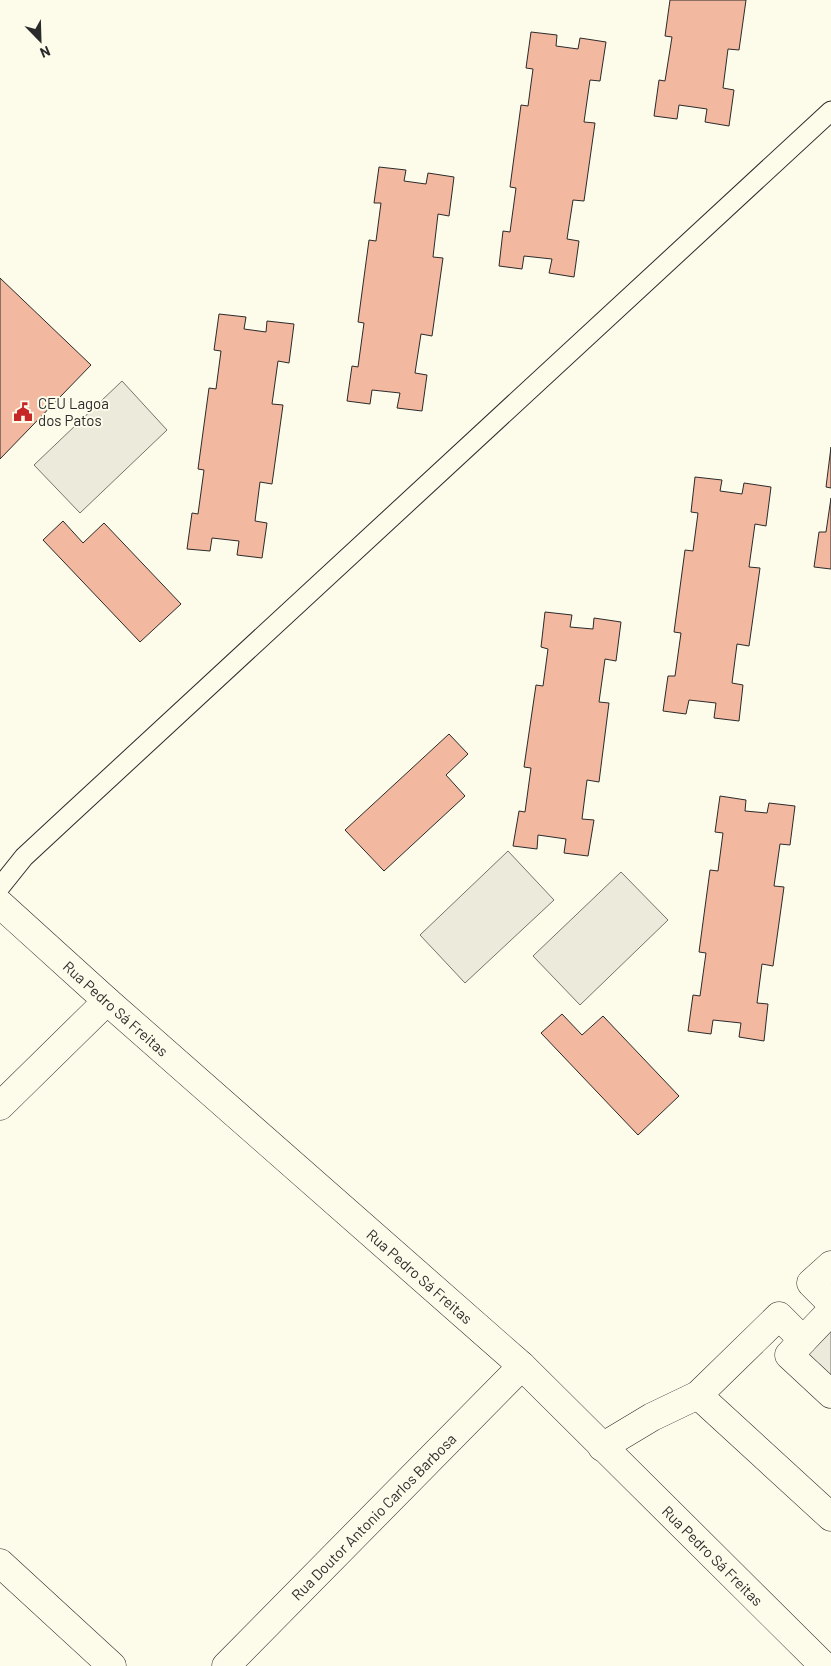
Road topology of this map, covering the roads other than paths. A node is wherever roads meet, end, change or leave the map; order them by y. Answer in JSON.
{"nodes":[{"id":1,"x":831,"y":111,"type":"edge"},
{"id":2,"x":0,"y":888,"type":"edge"},
{"id":3,"x":0,"y":904,"type":"edge"},
{"id":4,"x":107,"y":1001,"type":"junction"},
{"id":5,"x":0,"y":1106,"type":"edge"},
{"id":6,"x":831,"y":1265,"type":"edge"},
{"id":7,"x":831,"y":1303,"type":"edge"},
{"id":8,"x":831,"y":1311,"type":"edge"},
{"id":9,"x":803,"y":1340,"type":"junction"},
{"id":10,"x":522,"y":1366,"type":"junction"},
{"id":11,"x":831,"y":1394,"type":"edge"},
{"id":12,"x":698,"y":1395,"type":"junction"},
{"id":13,"x":602,"y":1447,"type":"junction"},
{"id":14,"x":831,"y":1517,"type":"edge"},
{"id":15,"x":0,"y":1563,"type":"edge"},
{"id":16,"x":112,"y":1666,"type":"edge"},
{"id":17,"x":226,"y":1666,"type":"edge"},
{"id":18,"x":824,"y":1666,"type":"edge"}],
"edges":[{"from":1,"to":2,"type":"lane"},
{"from":3,"to":4,"type":"street","name":"Rua Pedro Sá Freitas"},
{"from":4,"to":5,"type":"street"},
{"from":4,"to":10,"type":"street","name":"Rua Pedro Sá Freitas"},
{"from":6,"to":7,"type":"street"},
{"from":8,"to":9,"type":"street"},
{"from":9,"to":11,"type":"street"},
{"from":9,"to":12,"type":"street"},
{"from":10,"to":13,"type":"street","name":"Rua Pedro Sá Freitas"},
{"from":10,"to":17,"type":"street","name":"Rua Doutor Antonio Carlos Barbosa"},
{"from":12,"to":13,"type":"street"},
{"from":12,"to":14,"type":"street"},
{"from":13,"to":18,"type":"street","name":"Rua Pedro Sá Freitas"},
{"from":15,"to":16,"type":"street"}]}
